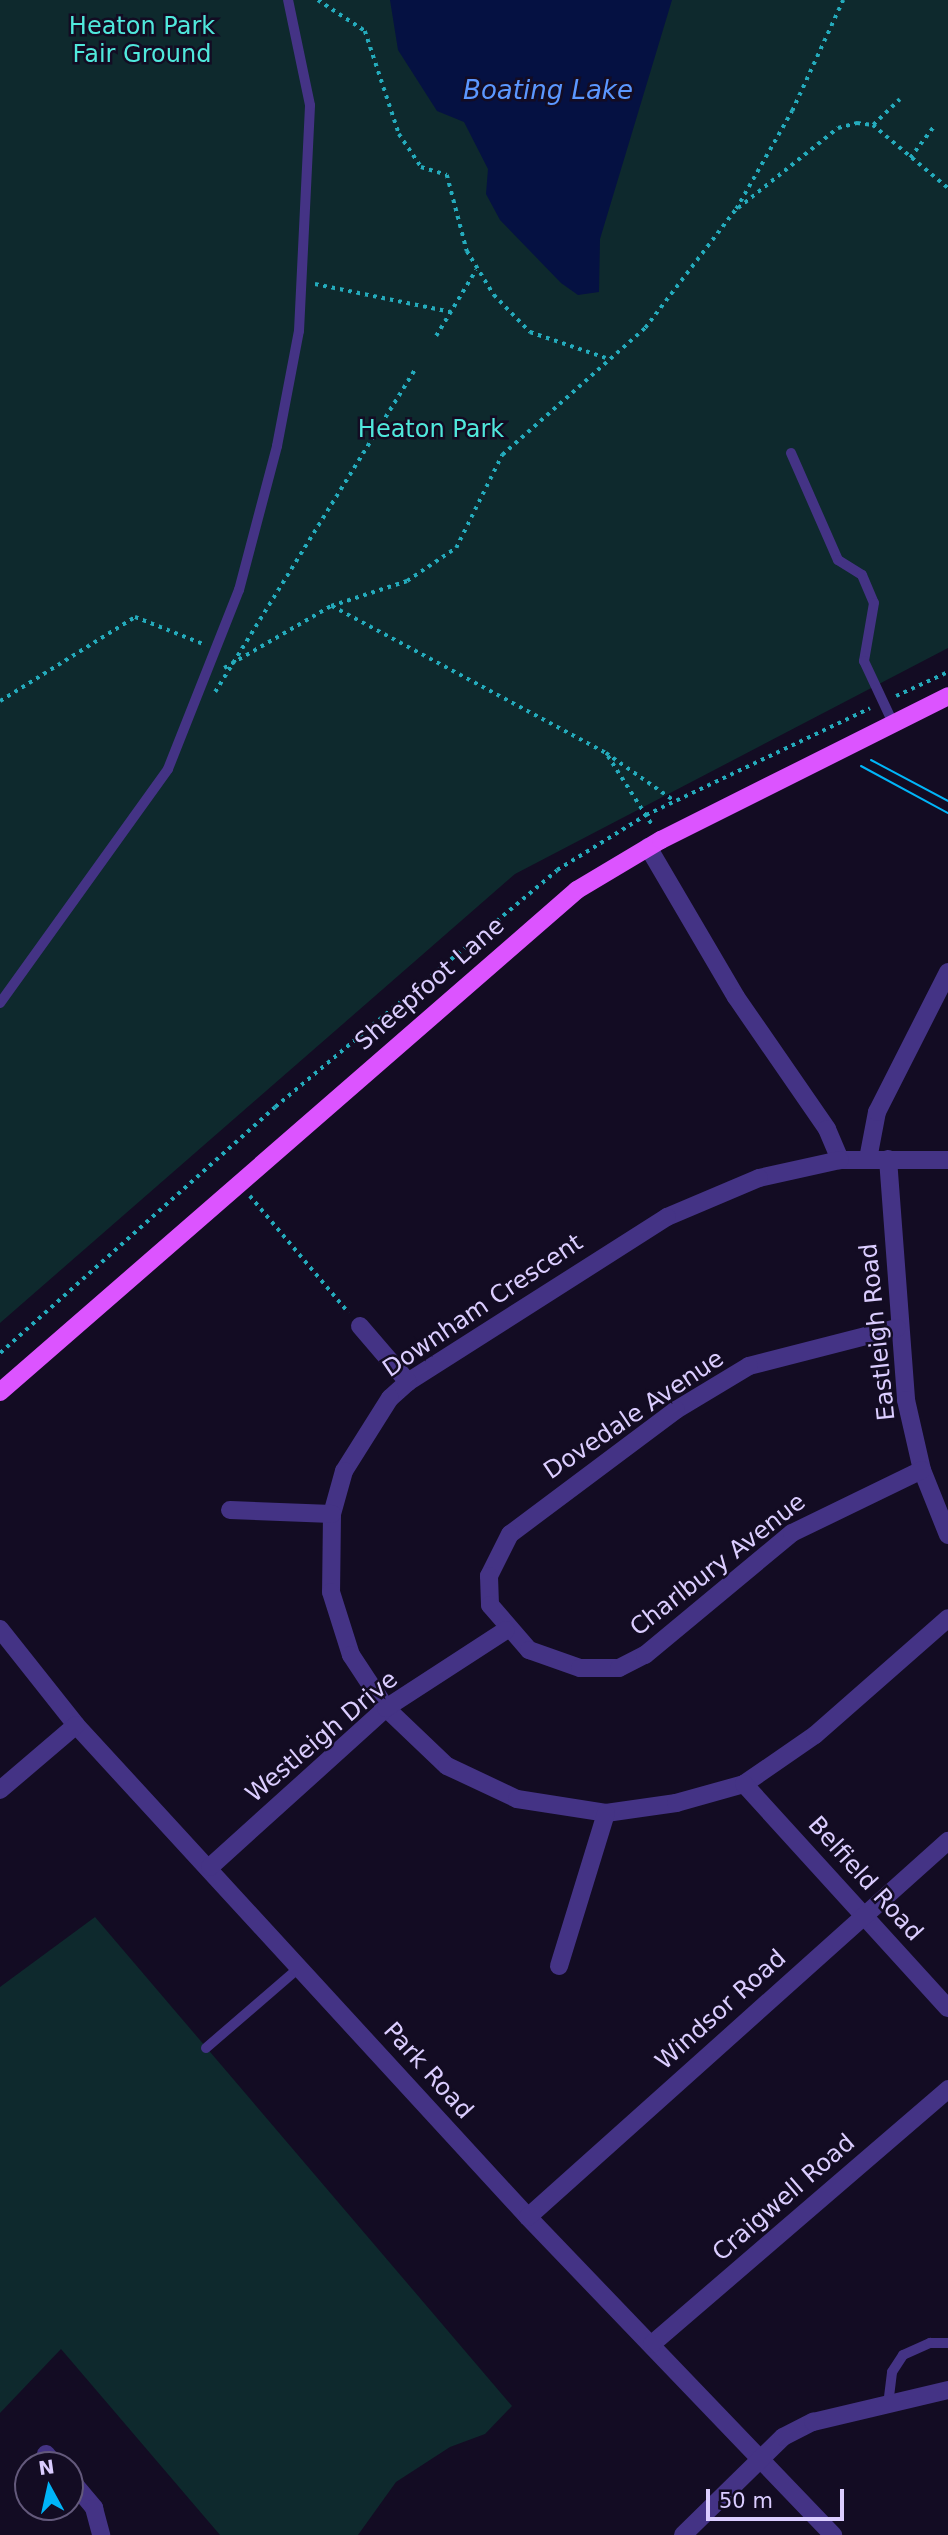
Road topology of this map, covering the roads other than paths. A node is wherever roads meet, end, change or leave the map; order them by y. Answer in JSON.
{"nodes":[{"id":1,"x":288,"y":0,"type":"edge"},
{"id":2,"x":791,"y":453,"type":"dead end"},
{"id":3,"x":948,"y":696,"type":"edge"},
{"id":4,"x":893,"y":723,"type":"junction"},
{"id":5,"x":655,"y":844,"type":"junction"},
{"id":6,"x":948,"y":972,"type":"edge"},
{"id":7,"x":0,"y":1003,"type":"edge"},
{"id":8,"x":888,"y":1159,"type":"junction"},
{"id":9,"x":840,"y":1160,"type":"junction"},
{"id":10,"x":868,"y":1160,"type":"junction"},
{"id":11,"x":948,"y":1160,"type":"edge"},
{"id":12,"x":360,"y":1326,"type":"road end"},
{"id":13,"x":897,"y":1328,"type":"junction"},
{"id":14,"x":408,"y":1382,"type":"junction"},
{"id":15,"x":0,"y":1392,"type":"edge"},
{"id":16,"x":922,"y":1470,"type":"junction"},
{"id":17,"x":230,"y":1510,"type":"dead end"},
{"id":18,"x":332,"y":1514,"type":"junction"},
{"id":19,"x":948,"y":1535,"type":"edge"},
{"id":20,"x":948,"y":1618,"type":"edge"},
{"id":21,"x":0,"y":1629,"type":"edge"},
{"id":22,"x":506,"y":1630,"type":"junction"},
{"id":23,"x":386,"y":1708,"type":"junction"},
{"id":24,"x":76,"y":1725,"type":"junction"},
{"id":25,"x":744,"y":1784,"type":"junction"},
{"id":26,"x":0,"y":1790,"type":"edge"},
{"id":27,"x":606,"y":1813,"type":"junction"},
{"id":28,"x":948,"y":1840,"type":"edge"},
{"id":29,"x":210,"y":1867,"type":"junction"},
{"id":30,"x":864,"y":1913,"type":"junction"},
{"id":31,"x":300,"y":1966,"type":"junction"},
{"id":32,"x":559,"y":1966,"type":"dead end"},
{"id":33,"x":948,"y":2008,"type":"edge"},
{"id":34,"x":206,"y":2048,"type":"dead end"},
{"id":35,"x":948,"y":2089,"type":"edge"},
{"id":36,"x":528,"y":2217,"type":"junction"},
{"id":37,"x":948,"y":2343,"type":"edge"},
{"id":38,"x":652,"y":2344,"type":"junction"},
{"id":39,"x":948,"y":2390,"type":"edge"},
{"id":40,"x":888,"y":2405,"type":"junction"},
{"id":41,"x":760,"y":2459,"type":"junction"},
{"id":42,"x":84,"y":2496,"type":"edge"},
{"id":43,"x":102,"y":2535,"type":"edge"},
{"id":44,"x":683,"y":2535,"type":"edge"},
{"id":45,"x":833,"y":2535,"type":"edge"}],
"edges":[{"from":1,"to":7,"type":"lane"},
{"from":2,"to":4,"type":"lane"},
{"from":3,"to":4,"type":"main road","name":"Sheepfoot Lane"},
{"from":4,"to":5,"type":"main road","name":"Sheepfoot Lane"},
{"from":5,"to":9,"type":"street"},
{"from":5,"to":15,"type":"main road","name":"Sheepfoot Lane"},
{"from":6,"to":10,"type":"street"},
{"from":8,"to":10,"type":"street","name":"Downham Crescent"},
{"from":8,"to":11,"type":"street","name":"Downham Crescent"},
{"from":8,"to":13,"type":"street","name":"Eastleigh Road"},
{"from":9,"to":10,"type":"street","name":"Downham Crescent"},
{"from":9,"to":14,"type":"street","name":"Downham Crescent"},
{"from":12,"to":14,"type":"street"},
{"from":13,"to":16,"type":"street","name":"Eastleigh Road"},
{"from":13,"to":22,"type":"street","name":"Dovedale Avenue"},
{"from":14,"to":18,"type":"street","name":"Downham Crescent"},
{"from":16,"to":19,"type":"street","name":"Eastleigh Road"},
{"from":16,"to":22,"type":"street","name":"Charlbury Avenue"},
{"from":17,"to":18,"type":"street"},
{"from":18,"to":23,"type":"street","name":"Downham Crescent"},
{"from":20,"to":25,"type":"street","name":"Downham Crescent"},
{"from":21,"to":24,"type":"street","name":"Park Road"},
{"from":22,"to":23,"type":"street","name":"Westleigh Drive"},
{"from":23,"to":27,"type":"street","name":"Downham Crescent"},
{"from":23,"to":29,"type":"street","name":"Westleigh Drive"},
{"from":24,"to":26,"type":"street"},
{"from":24,"to":29,"type":"street","name":"Park Road"},
{"from":25,"to":27,"type":"street","name":"Downham Crescent"},
{"from":25,"to":30,"type":"street","name":"Belfield Road"},
{"from":27,"to":32,"type":"street"},
{"from":28,"to":30,"type":"street","name":"Windsor Road"},
{"from":29,"to":31,"type":"street","name":"Park Road"},
{"from":30,"to":33,"type":"street","name":"Belfield Road"},
{"from":30,"to":36,"type":"street","name":"Windsor Road"},
{"from":31,"to":34,"type":"lane"},
{"from":31,"to":36,"type":"street","name":"Park Road"},
{"from":35,"to":38,"type":"street","name":"Craigwell Road"},
{"from":36,"to":38,"type":"street","name":"Park Road"},
{"from":37,"to":40,"type":"lane"},
{"from":38,"to":41,"type":"street","name":"Park Road"},
{"from":39,"to":40,"type":"street"},
{"from":40,"to":41,"type":"street"},
{"from":41,"to":44,"type":"street"},
{"from":41,"to":45,"type":"street","name":"Park Road"},
{"from":42,"to":43,"type":"street"}]}
